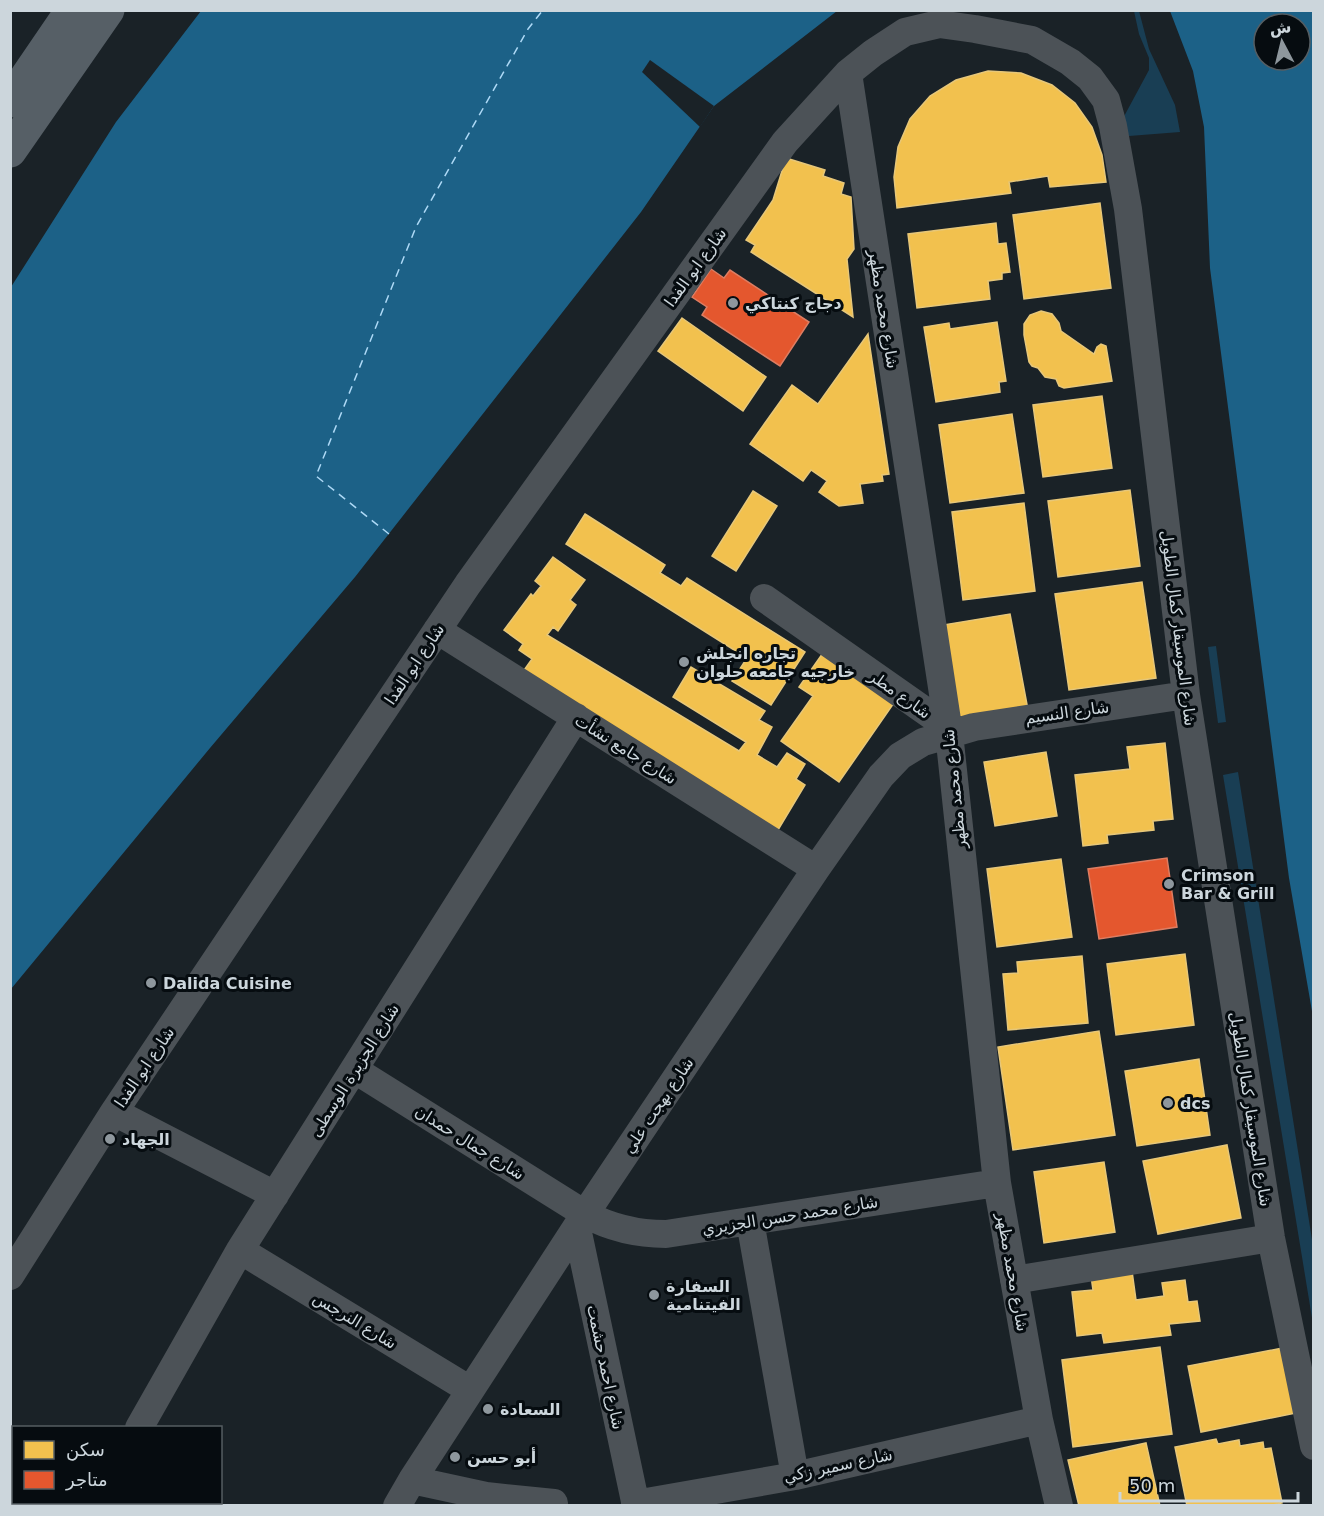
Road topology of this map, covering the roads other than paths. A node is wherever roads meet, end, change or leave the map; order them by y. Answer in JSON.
{"nodes":[{"id":1,"x":72,"y":10,"type":"edge"},
{"id":2,"x":108,"y":10,"type":"edge"},
{"id":3,"x":849,"y":73,"type":"junction"},
{"id":4,"x":13,"y":93,"type":"edge"},
{"id":5,"x":10,"y":151,"type":"edge"},
{"id":6,"x":764,"y":598,"type":"dead end"},
{"id":7,"x":437,"y":630,"type":"junction"},
{"id":8,"x":1186,"y":695,"type":"junction"},
{"id":9,"x":576,"y":717,"type":"junction"},
{"id":10,"x":948,"y":730,"type":"junction"},
{"id":11,"x":816,"y":869,"type":"junction"},
{"id":12,"x":355,"y":1070,"type":"junction"},
{"id":13,"x":114,"y":1112,"type":"junction"},
{"id":14,"x":997,"y":1183,"type":"junction"},
{"id":15,"x":275,"y":1195,"type":"junction"},
{"id":16,"x":581,"y":1221,"type":"junction"},
{"id":17,"x":750,"y":1221,"type":"junction"},
{"id":18,"x":1271,"y":1238,"type":"junction"},
{"id":19,"x":240,"y":1250,"type":"junction"},
{"id":20,"x":10,"y":1276,"type":"edge"},
{"id":21,"x":1014,"y":1280,"type":"junction"},
{"id":22,"x":470,"y":1390,"type":"junction"},
{"id":23,"x":1039,"y":1420,"type":"junction"},
{"id":24,"x":141,"y":1426,"type":"edge"},
{"id":25,"x":1314,"y":1446,"type":"edge"},
{"id":26,"x":795,"y":1476,"type":"junction"},
{"id":27,"x":412,"y":1480,"type":"junction"},
{"id":28,"x":554,"y":1503,"type":"dead end"},
{"id":29,"x":636,"y":1504,"type":"edge"},
{"id":30,"x":397,"y":1506,"type":"edge"},
{"id":31,"x":1059,"y":1506,"type":"edge"}],
"edges":[{"from":1,"to":4,"type":"main road"},
{"from":2,"to":5,"type":"main road"},
{"from":3,"to":7,"type":"street","name":"شارع ابو الفدا"},
{"from":3,"to":8,"type":"street","name":"شارع الموسيقار كمال الطويل"},
{"from":3,"to":10,"type":"street","name":"شارع محمد مظهر"},
{"from":6,"to":10,"type":"street","name":"شارع مطر"},
{"from":7,"to":9,"type":"street","name":"شارع جامع نشأت"},
{"from":7,"to":13,"type":"street","name":"شارع ابو الفدا"},
{"from":8,"to":10,"type":"street","name":"شارع النسيم"},
{"from":8,"to":18,"type":"street","name":"شارع الموسيقار كمال الطويل"},
{"from":9,"to":11,"type":"street","name":"شارع جامع نشأت"},
{"from":9,"to":12,"type":"street","name":"شارع الجزيرة الوسطى"},
{"from":10,"to":11,"type":"street","name":"شارع بهجت علي"},
{"from":10,"to":14,"type":"street","name":"شارع محمد مظهر"},
{"from":11,"to":16,"type":"street","name":"شارع بهجت علي"},
{"from":12,"to":15,"type":"street","name":"شارع الجزيرة الوسطى"},
{"from":12,"to":16,"type":"street","name":"شارع جمال حمدان"},
{"from":13,"to":15,"type":"street"},
{"from":13,"to":20,"type":"street","name":"شارع ابو الفدا"},
{"from":14,"to":17,"type":"street","name":"شارع محمد حسن الجزيري"},
{"from":14,"to":21,"type":"street","name":"شارع محمد مظهر"},
{"from":15,"to":19,"type":"street","name":"شارع الجزيرة الوسطى"},
{"from":16,"to":17,"type":"street","name":"شارع محمد حسن الجزيري"},
{"from":16,"to":22,"type":"street","name":"شارع بهجت علي"},
{"from":16,"to":29,"type":"street","name":"شارع احمد حشمت"},
{"from":17,"to":26,"type":"street"},
{"from":18,"to":21,"type":"street"},
{"from":18,"to":25,"type":"street","name":"شارع الموسيقار كمال الطويل"},
{"from":19,"to":22,"type":"street","name":"شارع النرجس"},
{"from":19,"to":24,"type":"street","name":"شارع الجزيرة الوسطى"},
{"from":21,"to":23,"type":"street","name":"شارع محمد مظهر"},
{"from":22,"to":27,"type":"street","name":"شارع بهجت علي"},
{"from":23,"to":26,"type":"street","name":"شارع سمير زكي"},
{"from":23,"to":31,"type":"street","name":"شارع محمد مظهر"},
{"from":26,"to":29,"type":"street","name":"شارع سمير زكي"},
{"from":27,"to":28,"type":"street"},
{"from":27,"to":30,"type":"street","name":"شارع بهجت علي"}]}
